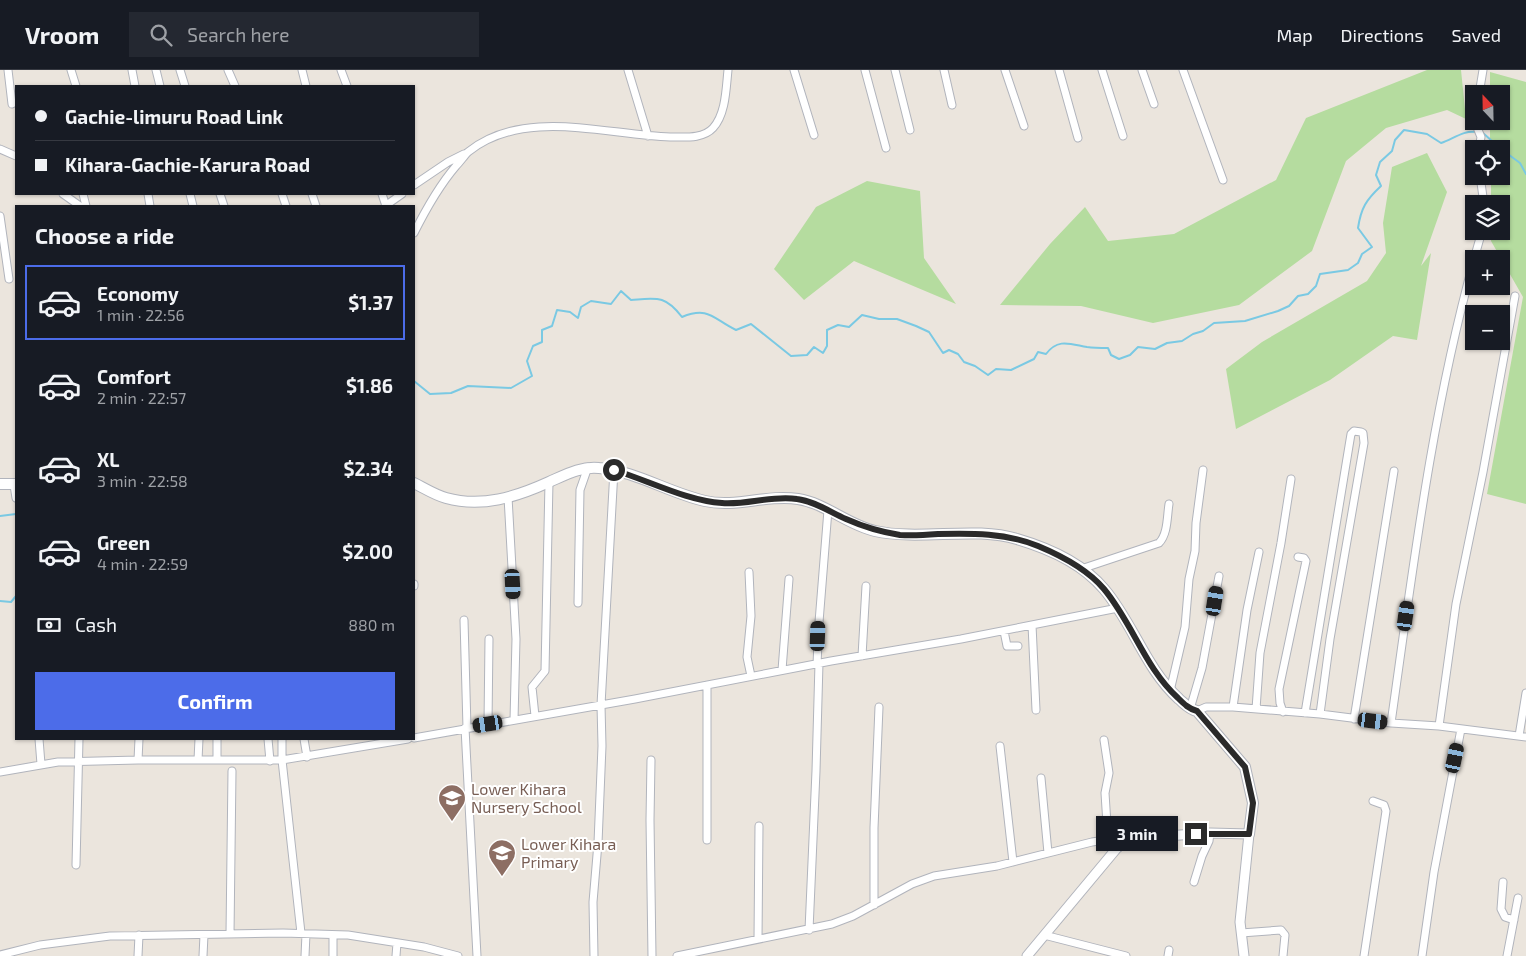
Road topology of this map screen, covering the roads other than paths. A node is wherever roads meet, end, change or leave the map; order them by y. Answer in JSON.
{"nodes":[{"id":1,"x":8,"y":70,"type":"edge"},
{"id":2,"x":71,"y":70,"type":"edge"},
{"id":3,"x":132,"y":70,"type":"edge"},
{"id":4,"x":156,"y":70,"type":"edge"},
{"id":5,"x":180,"y":70,"type":"edge"},
{"id":6,"x":228,"y":70,"type":"edge"},
{"id":7,"x":302,"y":70,"type":"edge"},
{"id":8,"x":341,"y":70,"type":"edge"},
{"id":9,"x":628,"y":70,"type":"edge"},
{"id":10,"x":728,"y":70,"type":"edge"},
{"id":11,"x":794,"y":70,"type":"edge"},
{"id":12,"x":865,"y":70,"type":"edge"},
{"id":13,"x":895,"y":70,"type":"edge"},
{"id":14,"x":944,"y":70,"type":"edge"},
{"id":15,"x":1005,"y":70,"type":"edge"},
{"id":16,"x":1059,"y":70,"type":"edge"},
{"id":17,"x":1102,"y":70,"type":"edge"},
{"id":18,"x":1142,"y":70,"type":"edge"},
{"id":19,"x":1183,"y":70,"type":"edge"},
{"id":20,"x":1483,"y":70,"type":"edge"},
{"id":21,"x":76,"y":85,"type":"edge"},
{"id":22,"x":135,"y":85,"type":"edge"},
{"id":23,"x":160,"y":85,"type":"edge"},
{"id":24,"x":185,"y":85,"type":"edge"},
{"id":25,"x":235,"y":85,"type":"edge"},
{"id":26,"x":306,"y":85,"type":"edge"},
{"id":27,"x":347,"y":85,"type":"edge"},
{"id":28,"x":1480,"y":85,"type":"edge"},
{"id":29,"x":12,"y":104,"type":"dead end"},
{"id":30,"x":1154,"y":104,"type":"dead end"},
{"id":31,"x":952,"y":105,"type":"dead end"},
{"id":32,"x":1024,"y":126,"type":"dead end"},
{"id":33,"x":910,"y":130,"type":"dead end"},
{"id":34,"x":814,"y":135,"type":"dead end"},
{"id":35,"x":648,"y":136,"type":"junction"},
{"id":36,"x":1123,"y":136,"type":"dead end"},
{"id":37,"x":1078,"y":138,"type":"dead end"},
{"id":38,"x":886,"y":148,"type":"dead end"},
{"id":39,"x":0,"y":149,"type":"edge"},
{"id":40,"x":467,"y":153,"type":"junction"},
{"id":41,"x":15,"y":156,"type":"edge"},
{"id":42,"x":1223,"y":180,"type":"dead end"},
{"id":43,"x":415,"y":184,"type":"edge"},
{"id":44,"x":64,"y":195,"type":"edge"},
{"id":45,"x":401,"y":195,"type":"edge"},
{"id":46,"x":79,"y":205,"type":"edge"},
{"id":47,"x":386,"y":205,"type":"edge"},
{"id":48,"x":0,"y":216,"type":"edge"},
{"id":49,"x":415,"y":231,"type":"edge"},
{"id":50,"x":9,"y":279,"type":"dead end"},
{"id":51,"x":1466,"y":295,"type":"edge"},
{"id":52,"x":1515,"y":296,"type":"dead end"},
{"id":53,"x":588,"y":467,"type":"junction"},
{"id":54,"x":614,"y":470,"type":"junction"},
{"id":55,"x":1203,"y":470,"type":"dead end"},
{"id":56,"x":1394,"y":471,"type":"dead end"},
{"id":57,"x":1291,"y":478,"type":"dead end"},
{"id":58,"x":549,"y":482,"type":"junction"},
{"id":59,"x":415,"y":483,"type":"edge"},
{"id":60,"x":0,"y":484,"type":"edge"},
{"id":61,"x":15,"y":485,"type":"edge"},
{"id":62,"x":508,"y":497,"type":"junction"},
{"id":63,"x":1169,"y":504,"type":"dead end"},
{"id":64,"x":828,"y":510,"type":"junction"},
{"id":65,"x":1259,"y":552,"type":"dead end"},
{"id":66,"x":1298,"y":557,"type":"dead end"},
{"id":67,"x":1081,"y":569,"type":"junction"},
{"id":68,"x":749,"y":572,"type":"dead end"},
{"id":69,"x":1219,"y":576,"type":"dead end"},
{"id":70,"x":789,"y":579,"type":"dead end"},
{"id":71,"x":866,"y":586,"type":"dead end"},
{"id":72,"x":578,"y":603,"type":"dead end"},
{"id":73,"x":1118,"y":608,"type":"junction"},
{"id":74,"x":464,"y":620,"type":"dead end"},
{"id":75,"x":1032,"y":625,"type":"junction"},
{"id":76,"x":1004,"y":631,"type":"junction"},
{"id":77,"x":489,"y":639,"type":"dead end"},
{"id":78,"x":1018,"y":646,"type":"dead end"},
{"id":79,"x":862,"y":656,"type":"junction"},
{"id":80,"x":818,"y":663,"type":"junction"},
{"id":81,"x":782,"y":670,"type":"junction"},
{"id":82,"x":751,"y":676,"type":"junction"},
{"id":83,"x":707,"y":685,"type":"junction"},
{"id":84,"x":1170,"y":691,"type":"junction"},
{"id":85,"x":1526,"y":693,"type":"edge"},
{"id":86,"x":601,"y":705,"type":"junction"},
{"id":87,"x":879,"y":707,"type":"dead end"},
{"id":88,"x":1233,"y":707,"type":"junction"},
{"id":89,"x":1256,"y":709,"type":"junction"},
{"id":90,"x":1036,"y":710,"type":"dead end"},
{"id":91,"x":1194,"y":710,"type":"junction"},
{"id":92,"x":1283,"y":712,"type":"junction"},
{"id":93,"x":1305,"y":713,"type":"junction"},
{"id":94,"x":1320,"y":714,"type":"junction"},
{"id":95,"x":535,"y":716,"type":"junction"},
{"id":96,"x":1354,"y":719,"type":"junction"},
{"id":97,"x":514,"y":720,"type":"junction"},
{"id":98,"x":1391,"y":723,"type":"junction"},
{"id":99,"x":488,"y":724,"type":"junction"},
{"id":100,"x":1439,"y":726,"type":"junction"},
{"id":101,"x":466,"y":728,"type":"junction"},
{"id":102,"x":1461,"y":729,"type":"junction"},
{"id":103,"x":1523,"y":736,"type":"edge"},
{"id":104,"x":415,"y":738,"type":"edge"},
{"id":105,"x":39,"y":740,"type":"edge"},
{"id":106,"x":79,"y":740,"type":"edge"},
{"id":107,"x":139,"y":740,"type":"edge"},
{"id":108,"x":199,"y":740,"type":"edge"},
{"id":109,"x":217,"y":740,"type":"edge"},
{"id":110,"x":268,"y":740,"type":"edge"},
{"id":111,"x":282,"y":740,"type":"edge"},
{"id":112,"x":304,"y":740,"type":"edge"},
{"id":113,"x":400,"y":740,"type":"edge"},
{"id":114,"x":1104,"y":740,"type":"dead end"},
{"id":115,"x":1000,"y":746,"type":"dead end"},
{"id":116,"x":307,"y":757,"type":"junction"},
{"id":117,"x":138,"y":760,"type":"junction"},
{"id":118,"x":198,"y":760,"type":"junction"},
{"id":119,"x":217,"y":760,"type":"junction"},
{"id":120,"x":282,"y":760,"type":"junction"},
{"id":121,"x":651,"y":760,"type":"dead end"},
{"id":122,"x":78,"y":761,"type":"junction"},
{"id":123,"x":270,"y":761,"type":"junction"},
{"id":124,"x":41,"y":764,"type":"junction"},
{"id":125,"x":232,"y":771,"type":"dead end"},
{"id":126,"x":0,"y":772,"type":"edge"},
{"id":127,"x":1041,"y":778,"type":"dead end"},
{"id":128,"x":1373,"y":801,"type":"dead end"},
{"id":129,"x":760,"y":826,"type":"dead end"},
{"id":130,"x":1210,"y":833,"type":"junction"},
{"id":131,"x":1249,"y":834,"type":"junction"},
{"id":132,"x":707,"y":840,"type":"dead end"},
{"id":133,"x":1108,"y":840,"type":"junction"},
{"id":134,"x":1125,"y":842,"type":"junction"},
{"id":135,"x":1048,"y":853,"type":"junction"},
{"id":136,"x":1013,"y":862,"type":"junction"},
{"id":137,"x":76,"y":865,"type":"dead end"},
{"id":138,"x":1194,"y":882,"type":"dead end"},
{"id":139,"x":1504,"y":882,"type":"dead end"},
{"id":140,"x":1518,"y":898,"type":"dead end"},
{"id":141,"x":874,"y":905,"type":"junction"},
{"id":142,"x":1514,"y":920,"type":"junction"},
{"id":143,"x":809,"y":930,"type":"junction"},
{"id":144,"x":1241,"y":933,"type":"junction"},
{"id":145,"x":230,"y":934,"type":"junction"},
{"id":146,"x":304,"y":934,"type":"junction"},
{"id":147,"x":139,"y":935,"type":"junction"},
{"id":148,"x":204,"y":935,"type":"junction"},
{"id":149,"x":333,"y":935,"type":"junction"},
{"id":150,"x":1044,"y":935,"type":"junction"},
{"id":151,"x":758,"y":939,"type":"junction"},
{"id":152,"x":397,"y":943,"type":"junction"},
{"id":153,"x":704,"y":953,"type":"edge"},
{"id":154,"x":0,"y":955,"type":"edge"},
{"id":155,"x":138,"y":956,"type":"edge"},
{"id":156,"x":203,"y":956,"type":"edge"},
{"id":157,"x":305,"y":956,"type":"edge"},
{"id":158,"x":333,"y":956,"type":"edge"},
{"id":159,"x":396,"y":956,"type":"edge"},
{"id":160,"x":458,"y":956,"type":"edge"},
{"id":161,"x":477,"y":956,"type":"edge"},
{"id":162,"x":594,"y":956,"type":"edge"},
{"id":163,"x":652,"y":956,"type":"edge"},
{"id":164,"x":680,"y":956,"type":"edge"},
{"id":165,"x":1027,"y":956,"type":"edge"},
{"id":166,"x":1126,"y":956,"type":"edge"},
{"id":167,"x":1244,"y":956,"type":"edge"},
{"id":168,"x":1283,"y":956,"type":"edge"},
{"id":169,"x":1364,"y":956,"type":"edge"},
{"id":170,"x":1422,"y":956,"type":"edge"},
{"id":171,"x":1507,"y":956,"type":"edge"}],
"edges":[{"from":1,"to":29,"type":"street"},
{"from":2,"to":21,"type":"street"},
{"from":3,"to":22,"type":"street"},
{"from":4,"to":23,"type":"street"},
{"from":5,"to":24,"type":"street"},
{"from":6,"to":25,"type":"street"},
{"from":7,"to":26,"type":"street"},
{"from":8,"to":27,"type":"street"},
{"from":9,"to":35,"type":"street"},
{"from":10,"to":35,"type":"street"},
{"from":11,"to":34,"type":"street"},
{"from":12,"to":38,"type":"street"},
{"from":13,"to":33,"type":"street"},
{"from":14,"to":31,"type":"street"},
{"from":15,"to":32,"type":"street"},
{"from":16,"to":37,"type":"street"},
{"from":17,"to":36,"type":"street"},
{"from":18,"to":30,"type":"street"},
{"from":19,"to":42,"type":"street"},
{"from":20,"to":28,"type":"street"},
{"from":35,"to":40,"type":"street"},
{"from":39,"to":41,"type":"street"},
{"from":40,"to":43,"type":"street"},
{"from":40,"to":49,"type":"street"},
{"from":44,"to":46,"type":"street"},
{"from":45,"to":47,"type":"street"},
{"from":48,"to":50,"type":"street"},
{"from":51,"to":98,"type":"street"},
{"from":52,"to":100,"type":"street"},
{"from":53,"to":54,"type":"main road"},
{"from":53,"to":58,"type":"main road"},
{"from":53,"to":72,"type":"street"},
{"from":54,"to":64,"type":"main road"},
{"from":54,"to":86,"type":"street"},
{"from":55,"to":84,"type":"street"},
{"from":56,"to":96,"type":"street"},
{"from":57,"to":89,"type":"street"},
{"from":58,"to":62,"type":"main road"},
{"from":58,"to":95,"type":"street"},
{"from":59,"to":62,"type":"main road"},
{"from":60,"to":61,"type":"main road"},
{"from":62,"to":97,"type":"street"},
{"from":63,"to":67,"type":"street"},
{"from":64,"to":67,"type":"main road"},
{"from":64,"to":80,"type":"street"},
{"from":65,"to":88,"type":"street"},
{"from":66,"to":92,"type":"street"},
{"from":67,"to":73,"type":"main road"},
{"from":68,"to":82,"type":"street"},
{"from":69,"to":91,"type":"street"},
{"from":70,"to":81,"type":"street"},
{"from":71,"to":79,"type":"street"},
{"from":73,"to":75,"type":"street"},
{"from":73,"to":84,"type":"main road"},
{"from":74,"to":101,"type":"street"},
{"from":75,"to":76,"type":"street"},
{"from":75,"to":90,"type":"street"},
{"from":76,"to":78,"type":"street"},
{"from":76,"to":79,"type":"street"},
{"from":77,"to":99,"type":"street"},
{"from":79,"to":80,"type":"street"},
{"from":80,"to":81,"type":"street"},
{"from":80,"to":143,"type":"street"},
{"from":81,"to":82,"type":"street"},
{"from":82,"to":83,"type":"street"},
{"from":83,"to":86,"type":"street"},
{"from":83,"to":132,"type":"street"},
{"from":84,"to":91,"type":"main road"},
{"from":85,"to":103,"type":"street"},
{"from":86,"to":95,"type":"street"},
{"from":86,"to":162,"type":"street"},
{"from":87,"to":141,"type":"street"},
{"from":88,"to":89,"type":"street"},
{"from":88,"to":91,"type":"street"},
{"from":89,"to":92,"type":"street"},
{"from":91,"to":131,"type":"main road"},
{"from":92,"to":93,"type":"street"},
{"from":93,"to":94,"type":"street"},
{"from":93,"to":94,"type":"street"},
{"from":94,"to":96,"type":"street"},
{"from":95,"to":97,"type":"street"},
{"from":96,"to":98,"type":"street"},
{"from":97,"to":99,"type":"street"},
{"from":98,"to":100,"type":"street"},
{"from":99,"to":101,"type":"street"},
{"from":100,"to":102,"type":"street"},
{"from":101,"to":104,"type":"street"},
{"from":101,"to":161,"type":"street"},
{"from":102,"to":103,"type":"street"},
{"from":102,"to":170,"type":"street"},
{"from":105,"to":124,"type":"street"},
{"from":106,"to":122,"type":"street"},
{"from":107,"to":117,"type":"street"},
{"from":108,"to":118,"type":"street"},
{"from":109,"to":119,"type":"street"},
{"from":110,"to":123,"type":"street"},
{"from":111,"to":120,"type":"street"},
{"from":112,"to":116,"type":"street"},
{"from":113,"to":116,"type":"street"},
{"from":114,"to":133,"type":"street"},
{"from":115,"to":136,"type":"street"},
{"from":116,"to":120,"type":"street"},
{"from":117,"to":118,"type":"street"},
{"from":117,"to":122,"type":"street"},
{"from":118,"to":119,"type":"street"},
{"from":119,"to":123,"type":"street"},
{"from":120,"to":123,"type":"street"},
{"from":120,"to":146,"type":"street"},
{"from":121,"to":163,"type":"street"},
{"from":122,"to":124,"type":"street"},
{"from":122,"to":137,"type":"street"},
{"from":124,"to":126,"type":"street"},
{"from":125,"to":145,"type":"street"},
{"from":127,"to":135,"type":"street"},
{"from":128,"to":169,"type":"street"},
{"from":129,"to":151,"type":"street"},
{"from":130,"to":131,"type":"street"},
{"from":130,"to":134,"type":"street"},
{"from":130,"to":138,"type":"street"},
{"from":131,"to":144,"type":"street"},
{"from":133,"to":134,"type":"street"},
{"from":133,"to":135,"type":"street"},
{"from":134,"to":150,"type":"street"},
{"from":135,"to":136,"type":"street"},
{"from":136,"to":141,"type":"street"},
{"from":139,"to":142,"type":"street"},
{"from":140,"to":142,"type":"street"},
{"from":141,"to":143,"type":"street"},
{"from":142,"to":171,"type":"street"},
{"from":143,"to":151,"type":"street"},
{"from":144,"to":167,"type":"street"},
{"from":144,"to":168,"type":"street"},
{"from":145,"to":146,"type":"street"},
{"from":145,"to":148,"type":"street"},
{"from":146,"to":149,"type":"street"},
{"from":146,"to":157,"type":"street"},
{"from":147,"to":148,"type":"street"},
{"from":147,"to":154,"type":"street"},
{"from":147,"to":155,"type":"street"},
{"from":148,"to":156,"type":"street"},
{"from":149,"to":152,"type":"street"},
{"from":149,"to":158,"type":"street"},
{"from":150,"to":165,"type":"street"},
{"from":150,"to":166,"type":"street"},
{"from":151,"to":153,"type":"street"},
{"from":152,"to":159,"type":"street"},
{"from":152,"to":160,"type":"street"},
{"from":153,"to":164,"type":"street"}]}
